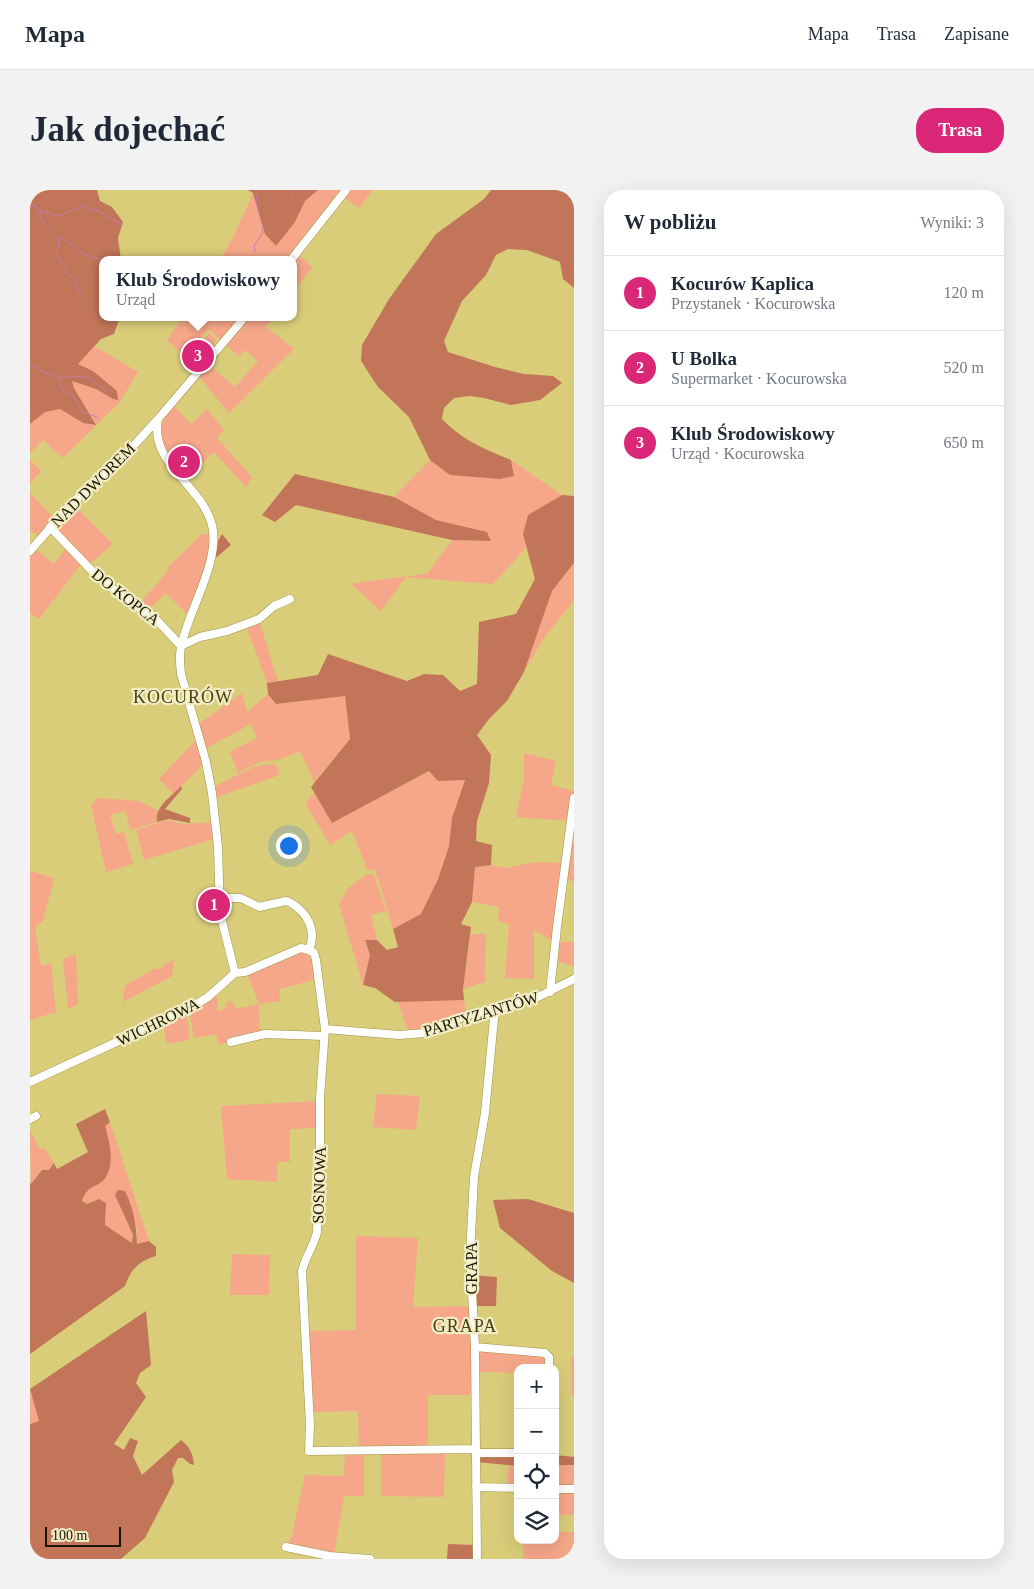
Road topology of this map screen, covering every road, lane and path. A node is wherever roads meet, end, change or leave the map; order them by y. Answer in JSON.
{"nodes":[{"id":1,"x":346,"y":190,"type":"edge"},
{"id":2,"x":294,"y":256,"type":"edge"},
{"id":3,"x":242,"y":321,"type":"edge"},
{"id":4,"x":158,"y":420,"type":"junction"},
{"id":5,"x":50,"y":527,"type":"junction"},
{"id":6,"x":30,"y":551,"type":"edge"},
{"id":7,"x":290,"y":599,"type":"dead end"},
{"id":8,"x":181,"y":646,"type":"junction"},
{"id":9,"x":574,"y":798,"type":"edge"},
{"id":10,"x":219,"y":898,"type":"junction"},
{"id":11,"x":309,"y":950,"type":"junction"},
{"id":12,"x":235,"y":973,"type":"junction"},
{"id":13,"x":574,"y":979,"type":"edge"},
{"id":14,"x":550,"y":992,"type":"junction"},
{"id":15,"x":496,"y":1008,"type":"junction"},
{"id":16,"x":325,"y":1033,"type":"junction"},
{"id":17,"x":231,"y":1042,"type":"dead end"},
{"id":18,"x":30,"y":1082,"type":"edge"},
{"id":19,"x":475,"y":1347,"type":"junction"},
{"id":20,"x":549,"y":1364,"type":"edge"},
{"id":21,"x":476,"y":1451,"type":"junction"},
{"id":22,"x":514,"y":1453,"type":"edge"},
{"id":23,"x":476,"y":1487,"type":"junction"},
{"id":24,"x":514,"y":1488,"type":"edge"},
{"id":25,"x":559,"y":1489,"type":"edge"},
{"id":26,"x":574,"y":1489,"type":"edge"},
{"id":27,"x":286,"y":1547,"type":"dead end"},
{"id":28,"x":370,"y":1559,"type":"edge"},
{"id":29,"x":477,"y":1559,"type":"edge"}],
"edges":[{"from":1,"to":2,"type":"street"},
{"from":3,"to":4,"type":"street","name":"NAD DWOREM"},
{"from":4,"to":5,"type":"street","name":"NAD DWOREM"},
{"from":4,"to":8,"type":"street"},
{"from":5,"to":6,"type":"street","name":"NAD DWOREM"},
{"from":5,"to":8,"type":"street","name":"DO KOPCA"},
{"from":7,"to":8,"type":"street"},
{"from":8,"to":10,"type":"street"},
{"from":9,"to":14,"type":"street"},
{"from":10,"to":11,"type":"street"},
{"from":10,"to":12,"type":"street"},
{"from":11,"to":12,"type":"street","name":"WICHROWA"},
{"from":11,"to":16,"type":"street","name":"SOSNOWA"},
{"from":12,"to":18,"type":"street","name":"WICHROWA"},
{"from":13,"to":14,"type":"street","name":"PARTYZANTÓW"},
{"from":14,"to":15,"type":"street","name":"PARTYZANTÓW"},
{"from":15,"to":16,"type":"street","name":"PARTYZANTÓW"},
{"from":15,"to":19,"type":"street","name":"GRAPA"},
{"from":16,"to":17,"type":"street","name":"PARTYZANTÓW"},
{"from":16,"to":21,"type":"street","name":"SOSNOWA"},
{"from":19,"to":20,"type":"street"},
{"from":19,"to":21,"type":"street","name":"GRAPA"},
{"from":21,"to":22,"type":"street"},
{"from":21,"to":23,"type":"street","name":"GRAPA"},
{"from":23,"to":24,"type":"street"},
{"from":23,"to":29,"type":"street","name":"GRAPA"},
{"from":25,"to":26,"type":"street"},
{"from":27,"to":28,"type":"street"}]}
